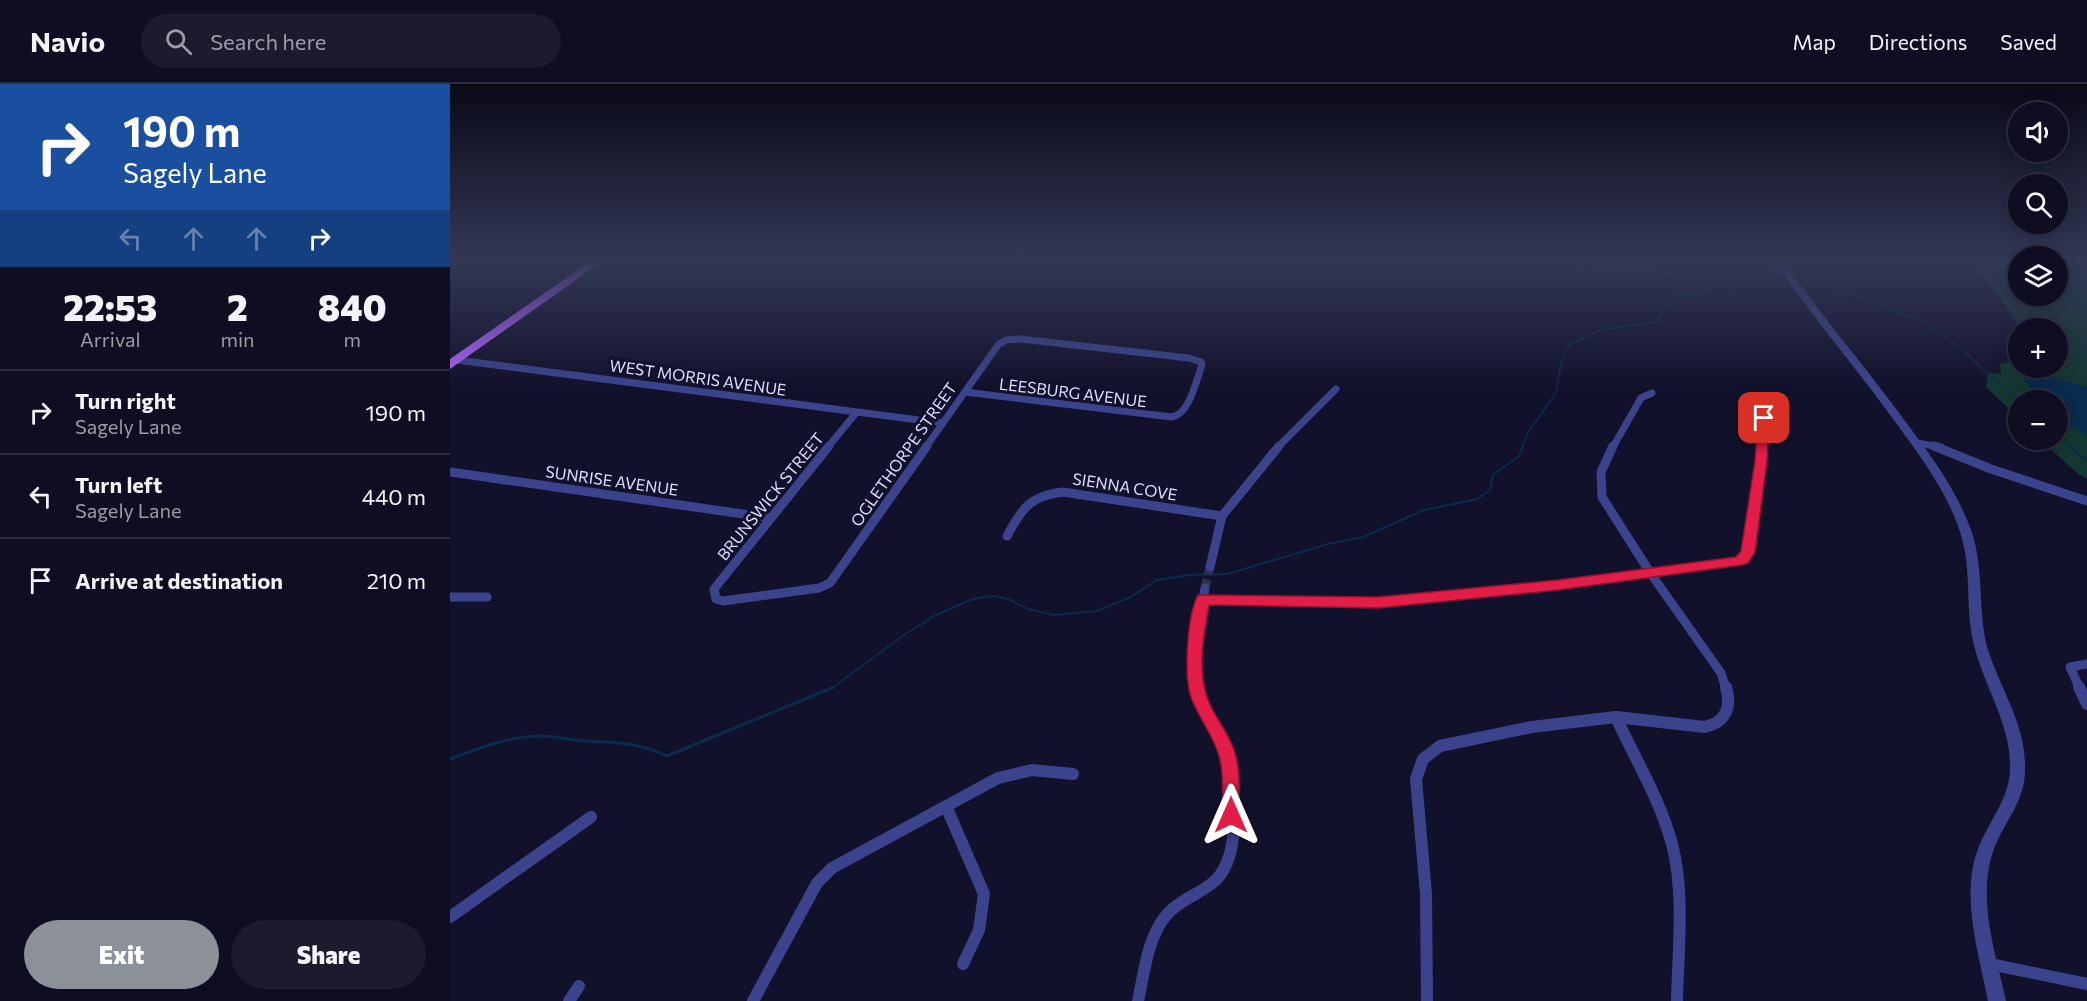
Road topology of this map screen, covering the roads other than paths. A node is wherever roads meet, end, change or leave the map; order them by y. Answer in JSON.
{"nodes":[{"id":1,"x":537,"y":303,"type":"edge"},
{"id":2,"x":1809,"y":303,"type":"edge"},
{"id":3,"x":452,"y":362,"type":"edge"},
{"id":4,"x":1336,"y":389,"type":"dead end"},
{"id":5,"x":965,"y":392,"type":"junction"},
{"id":6,"x":1652,"y":393,"type":"dead end"},
{"id":7,"x":856,"y":413,"type":"junction"},
{"id":8,"x":1178,"y":416,"type":"joint"},
{"id":9,"x":1764,"y":418,"type":"dead end"},
{"id":10,"x":942,"y":423,"type":"junction"},
{"id":11,"x":1917,"y":443,"type":"junction"},
{"id":12,"x":450,"y":472,"type":"edge"},
{"id":13,"x":2087,"y":501,"type":"edge"},
{"id":14,"x":1222,"y":516,"type":"junction"},
{"id":15,"x":771,"y":518,"type":"junction"},
{"id":16,"x":1007,"y":536,"type":"dead end"},
{"id":17,"x":1210,"y":567,"type":"tunnel mouth"},
{"id":18,"x":1651,"y":574,"type":"junction"},
{"id":19,"x":450,"y":597,"type":"edge"},
{"id":20,"x":487,"y":597,"type":"dead end"},
{"id":21,"x":716,"y":599,"type":"joint"},
{"id":22,"x":2087,"y":664,"type":"edge"},
{"id":23,"x":2087,"y":704,"type":"edge"},
{"id":24,"x":1616,"y":717,"type":"junction"},
{"id":25,"x":1073,"y":774,"type":"dead end"},
{"id":26,"x":946,"y":806,"type":"junction"},
{"id":27,"x":591,"y":817,"type":"dead end"},
{"id":28,"x":450,"y":917,"type":"edge"},
{"id":29,"x":963,"y":964,"type":"dead end"},
{"id":30,"x":1990,"y":964,"type":"junction"},
{"id":31,"x":2087,"y":984,"type":"edge"},
{"id":32,"x":579,"y":986,"type":"dead end"},
{"id":33,"x":569,"y":1001,"type":"edge"},
{"id":34,"x":753,"y":1001,"type":"edge"},
{"id":35,"x":1138,"y":1001,"type":"edge"},
{"id":36,"x":1427,"y":1001,"type":"edge"},
{"id":37,"x":1677,"y":1001,"type":"edge"},
{"id":38,"x":1997,"y":1001,"type":"edge"}],
"edges":[{"from":1,"to":3,"type":"main road"},
{"from":2,"to":11,"type":"street"},
{"from":3,"to":7,"type":"street","name":"WEST MORRIS AVENUE"},
{"from":4,"to":14,"type":"street"},
{"from":5,"to":8,"type":"street","name":"LEESBURG AVENUE"},
{"from":5,"to":8,"type":"street","name":"OGLETHORPE STREET"},
{"from":5,"to":10,"type":"street","name":"OGLETHORPE STREET"},
{"from":6,"to":18,"type":"street"},
{"from":7,"to":10,"type":"street","name":"WEST MORRIS AVENUE"},
{"from":7,"to":15,"type":"street","name":"BRUNSWICK STREET"},
{"from":9,"to":18,"type":"street"},
{"from":10,"to":21,"type":"street","name":"OGLETHORPE STREET"},
{"from":11,"to":13,"type":"street"},
{"from":11,"to":30,"type":"street"},
{"from":12,"to":15,"type":"street","name":"SUNRISE AVENUE"},
{"from":14,"to":16,"type":"street","name":"SIENNA COVE"},
{"from":14,"to":17,"type":"street"},
{"from":15,"to":21,"type":"street","name":"BRUNSWICK STREET"},
{"from":18,"to":24,"type":"street"},
{"from":18,"to":35,"type":"street"},
{"from":19,"to":20,"type":"street"},
{"from":22,"to":23,"type":"street"},
{"from":24,"to":36,"type":"street"},
{"from":24,"to":37,"type":"street"},
{"from":25,"to":26,"type":"street"},
{"from":26,"to":29,"type":"street"},
{"from":26,"to":34,"type":"street"},
{"from":27,"to":28,"type":"street"},
{"from":30,"to":31,"type":"street"},
{"from":30,"to":38,"type":"street"},
{"from":32,"to":33,"type":"street"}]}
